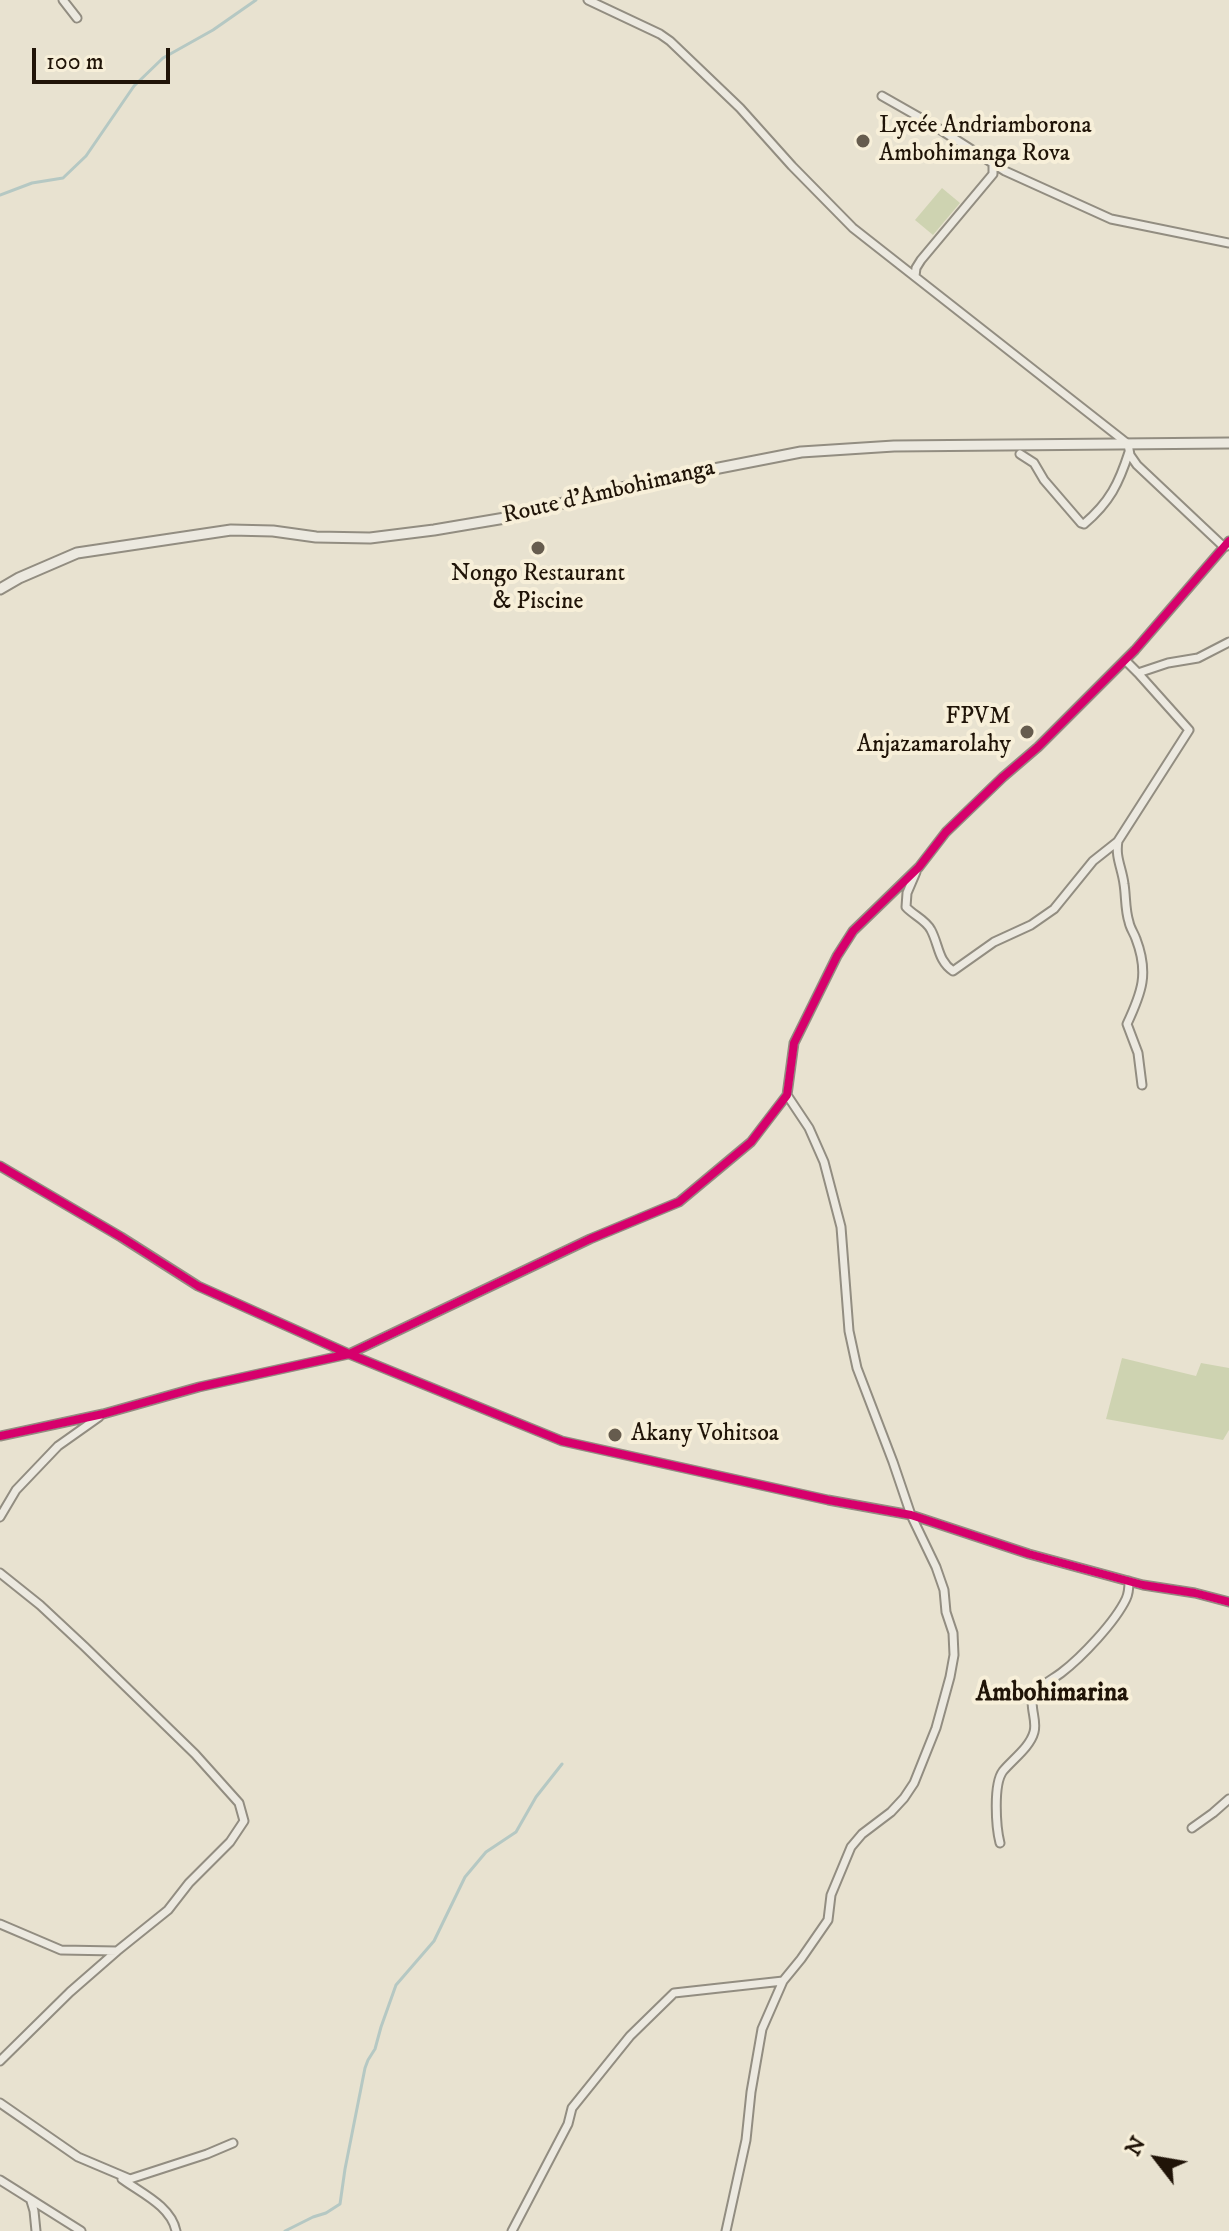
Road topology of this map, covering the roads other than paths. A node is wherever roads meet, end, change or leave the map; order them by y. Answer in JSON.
{"nodes":[{"id":1,"x":63,"y":0,"type":"edge"},
{"id":2,"x":588,"y":0,"type":"edge"},
{"id":3,"x":77,"y":18,"type":"dead end"},
{"id":4,"x":882,"y":96,"type":"dead end"},
{"id":5,"x":993,"y":164,"type":"junction"},
{"id":6,"x":1229,"y":243,"type":"edge"},
{"id":7,"x":915,"y":276,"type":"junction"},
{"id":8,"x":1229,"y":443,"type":"edge"},
{"id":9,"x":1129,"y":448,"type":"junction"},
{"id":10,"x":1020,"y":454,"type":"dead end"},
{"id":11,"x":1227,"y":545,"type":"edge"},
{"id":12,"x":0,"y":589,"type":"edge"},
{"id":13,"x":1229,"y":642,"type":"edge"},
{"id":14,"x":1125,"y":660,"type":"junction"},
{"id":15,"x":1138,"y":673,"type":"junction"},
{"id":16,"x":1118,"y":841,"type":"junction"},
{"id":17,"x":919,"y":867,"type":"junction"},
{"id":18,"x":1142,"y":1085,"type":"dead end"},
{"id":19,"x":787,"y":1095,"type":"junction"},
{"id":20,"x":0,"y":1166,"type":"edge"},
{"id":21,"x":349,"y":1354,"type":"junction"},
{"id":22,"x":103,"y":1414,"type":"junction"},
{"id":23,"x":0,"y":1436,"type":"edge"},
{"id":24,"x":911,"y":1515,"type":"junction"},
{"id":25,"x":0,"y":1517,"type":"edge"},
{"id":26,"x":0,"y":1573,"type":"edge"},
{"id":27,"x":1129,"y":1581,"type":"junction"},
{"id":28,"x":1229,"y":1602,"type":"edge"},
{"id":29,"x":1229,"y":1799,"type":"edge"},
{"id":30,"x":1192,"y":1828,"type":"dead end"},
{"id":31,"x":1000,"y":1843,"type":"dead end"},
{"id":32,"x":0,"y":1924,"type":"edge"},
{"id":33,"x":117,"y":1951,"type":"junction"},
{"id":34,"x":783,"y":1981,"type":"junction"},
{"id":35,"x":0,"y":2061,"type":"edge"},
{"id":36,"x":0,"y":2103,"type":"edge"},
{"id":37,"x":233,"y":2143,"type":"dead end"},
{"id":38,"x":107,"y":2169,"type":"junction"},
{"id":39,"x":0,"y":2180,"type":"edge"},
{"id":40,"x":30,"y":2199,"type":"junction"},
{"id":41,"x":36,"y":2231,"type":"edge"},
{"id":42,"x":81,"y":2231,"type":"edge"},
{"id":43,"x":176,"y":2231,"type":"edge"},
{"id":44,"x":512,"y":2231,"type":"edge"},
{"id":45,"x":726,"y":2231,"type":"edge"}],
"edges":[{"from":1,"to":3,"type":"street"},
{"from":2,"to":7,"type":"street"},
{"from":4,"to":5,"type":"street"},
{"from":5,"to":6,"type":"street"},
{"from":5,"to":7,"type":"street"},
{"from":7,"to":9,"type":"street"},
{"from":8,"to":9,"type":"street","name":"Route d'Ambohimanga"},
{"from":9,"to":10,"type":"street"},
{"from":9,"to":11,"type":"street"},
{"from":9,"to":12,"type":"street","name":"Route d'Ambohimanga"},
{"from":11,"to":14,"type":"street"},
{"from":13,"to":15,"type":"street"},
{"from":14,"to":15,"type":"street"},
{"from":14,"to":17,"type":"street"},
{"from":15,"to":16,"type":"street"},
{"from":16,"to":17,"type":"street"},
{"from":16,"to":18,"type":"street"},
{"from":17,"to":19,"type":"street"},
{"from":19,"to":21,"type":"street"},
{"from":19,"to":24,"type":"street"},
{"from":20,"to":21,"type":"street"},
{"from":21,"to":22,"type":"street"},
{"from":21,"to":24,"type":"street"},
{"from":22,"to":23,"type":"street"},
{"from":22,"to":25,"type":"street"},
{"from":24,"to":27,"type":"street"},
{"from":24,"to":34,"type":"street"},
{"from":26,"to":33,"type":"street"},
{"from":27,"to":28,"type":"street"},
{"from":27,"to":31,"type":"street"},
{"from":29,"to":30,"type":"street"},
{"from":32,"to":33,"type":"street"},
{"from":33,"to":35,"type":"street"},
{"from":34,"to":44,"type":"street"},
{"from":34,"to":45,"type":"street"},
{"from":36,"to":38,"type":"street"},
{"from":37,"to":38,"type":"street"},
{"from":38,"to":43,"type":"street"},
{"from":39,"to":40,"type":"street"},
{"from":40,"to":41,"type":"street"},
{"from":40,"to":42,"type":"street"}]}
